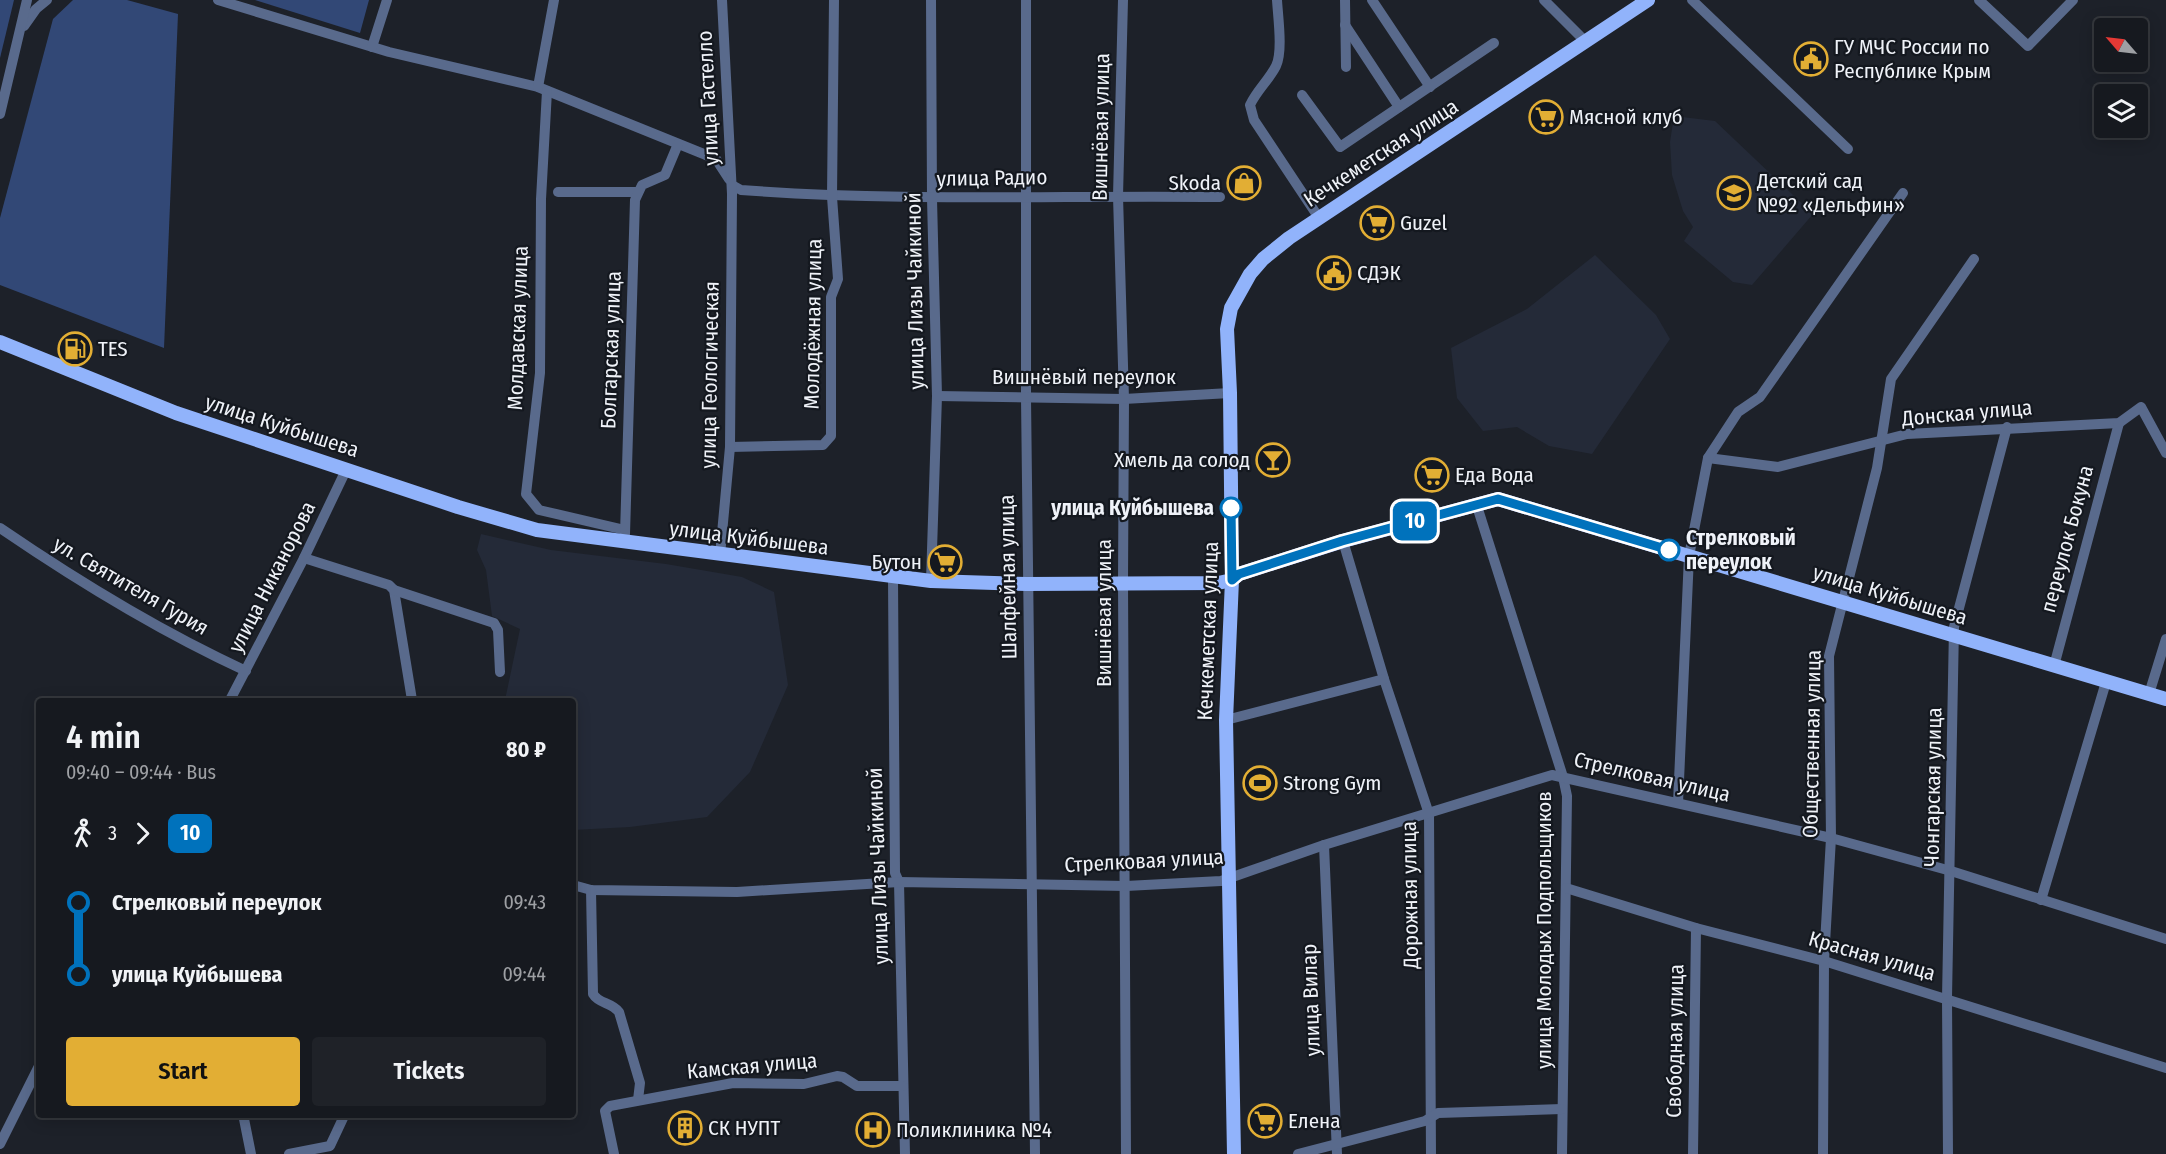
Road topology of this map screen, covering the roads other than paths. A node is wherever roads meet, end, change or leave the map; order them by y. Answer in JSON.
{"nodes":[{"id":1,"x":27,"y":0,"type":"edge"},
{"id":2,"x":47,"y":0,"type":"edge"},
{"id":3,"x":218,"y":0,"type":"edge"},
{"id":4,"x":387,"y":0,"type":"edge"},
{"id":5,"x":554,"y":0,"type":"edge"},
{"id":6,"x":722,"y":0,"type":"edge"},
{"id":7,"x":834,"y":0,"type":"edge"},
{"id":8,"x":931,"y":0,"type":"edge"},
{"id":9,"x":1026,"y":0,"type":"edge"},
{"id":10,"x":1123,"y":0,"type":"edge"},
{"id":11,"x":1277,"y":0,"type":"edge"},
{"id":12,"x":1345,"y":0,"type":"edge"},
{"id":13,"x":1372,"y":0,"type":"edge"},
{"id":14,"x":1544,"y":0,"type":"edge"},
{"id":15,"x":1648,"y":0,"type":"edge"},
{"id":16,"x":1692,"y":0,"type":"edge"},
{"id":17,"x":1979,"y":0,"type":"edge"},
{"id":18,"x":2073,"y":0,"type":"edge"},
{"id":19,"x":1345,"y":25,"type":"junction"},
{"id":20,"x":22,"y":29,"type":"junction"},
{"id":21,"x":1586,"y":42,"type":"junction"},
{"id":22,"x":1494,"y":43,"type":"dead end"},
{"id":23,"x":372,"y":47,"type":"junction"},
{"id":24,"x":1346,"y":67,"type":"dead end"},
{"id":25,"x":1430,"y":87,"type":"junction"},
{"id":26,"x":542,"y":89,"type":"junction"},
{"id":27,"x":1302,"y":95,"type":"dead end"},
{"id":28,"x":1399,"y":107,"type":"junction"},
{"id":29,"x":0,"y":114,"type":"edge"},
{"id":30,"x":678,"y":144,"type":"junction"},
{"id":31,"x":1848,"y":149,"type":"dead end"},
{"id":32,"x":732,"y":190,"type":"junction"},
{"id":33,"x":558,"y":192,"type":"dead end"},
{"id":34,"x":638,"y":192,"type":"junction"},
{"id":35,"x":1903,"y":193,"type":"dead end"},
{"id":36,"x":1027,"y":195,"type":"junction"},
{"id":37,"x":1118,"y":196,"type":"junction"},
{"id":38,"x":832,"y":197,"type":"junction"},
{"id":39,"x":1220,"y":197,"type":"dead end"},
{"id":40,"x":932,"y":199,"type":"junction"},
{"id":41,"x":1319,"y":218,"type":"junction"},
{"id":42,"x":1974,"y":259,"type":"dead end"},
{"id":43,"x":0,"y":342,"type":"edge"},
{"id":44,"x":1230,"y":393,"type":"junction"},
{"id":45,"x":937,"y":396,"type":"junction"},
{"id":46,"x":1026,"y":398,"type":"junction"},
{"id":47,"x":1124,"y":399,"type":"junction"},
{"id":48,"x":2119,"y":423,"type":"junction"},
{"id":49,"x":2007,"y":427,"type":"junction"},
{"id":50,"x":1881,"y":442,"type":"junction"},
{"id":51,"x":730,"y":447,"type":"junction"},
{"id":52,"x":2166,"y":453,"type":"edge"},
{"id":53,"x":1708,"y":458,"type":"junction"},
{"id":54,"x":346,"y":470,"type":"junction"},
{"id":55,"x":1476,"y":503,"type":"junction"},
{"id":56,"x":0,"y":528,"type":"edge"},
{"id":57,"x":625,"y":536,"type":"junction"},
{"id":58,"x":1342,"y":541,"type":"junction"},
{"id":59,"x":720,"y":555,"type":"junction"},
{"id":60,"x":1689,"y":556,"type":"junction"},
{"id":61,"x":304,"y":558,"type":"junction"},
{"id":62,"x":893,"y":578,"type":"junction"},
{"id":63,"x":1232,"y":580,"type":"junction"},
{"id":64,"x":931,"y":581,"type":"junction"},
{"id":65,"x":1123,"y":582,"type":"junction"},
{"id":66,"x":1028,"y":584,"type":"junction"},
{"id":67,"x":391,"y":588,"type":"junction"},
{"id":68,"x":1843,"y":602,"type":"junction"},
{"id":69,"x":1955,"y":637,"type":"junction"},
{"id":70,"x":2166,"y":639,"type":"edge"},
{"id":71,"x":2054,"y":666,"type":"junction"},
{"id":72,"x":246,"y":671,"type":"junction"},
{"id":73,"x":500,"y":672,"type":"dead end"},
{"id":74,"x":1384,"y":679,"type":"junction"},
{"id":75,"x":2106,"y":682,"type":"junction"},
{"id":76,"x":2149,"y":694,"type":"junction"},
{"id":77,"x":231,"y":698,"type":"edge"},
{"id":78,"x":412,"y":698,"type":"edge"},
{"id":79,"x":2166,"y":699,"type":"edge"},
{"id":80,"x":1226,"y":720,"type":"junction"},
{"id":81,"x":1563,"y":777,"type":"junction"},
{"id":82,"x":1678,"y":803,"type":"junction"},
{"id":83,"x":1429,"y":814,"type":"junction"},
{"id":84,"x":1831,"y":838,"type":"junction"},
{"id":85,"x":1324,"y":845,"type":"junction"},
{"id":86,"x":1951,"y":872,"type":"junction"},
{"id":87,"x":1230,"y":880,"type":"junction"},
{"id":88,"x":899,"y":882,"type":"junction"},
{"id":89,"x":1033,"y":884,"type":"junction"},
{"id":90,"x":576,"y":886,"type":"edge"},
{"id":91,"x":1126,"y":886,"type":"junction"},
{"id":92,"x":1566,"y":888,"type":"junction"},
{"id":93,"x":591,"y":890,"type":"junction"},
{"id":94,"x":2041,"y":900,"type":"junction"},
{"id":95,"x":1695,"y":928,"type":"junction"},
{"id":96,"x":2166,"y":939,"type":"edge"},
{"id":97,"x":1824,"y":961,"type":"junction"},
{"id":98,"x":1947,"y":998,"type":"junction"},
{"id":99,"x":2166,"y":1068,"type":"edge"},
{"id":100,"x":36,"y":1072,"type":"edge"},
{"id":101,"x":903,"y":1086,"type":"junction"},
{"id":102,"x":638,"y":1100,"type":"junction"},
{"id":103,"x":1562,"y":1109,"type":"junction"},
{"id":104,"x":1431,"y":1117,"type":"junction"},
{"id":105,"x":244,"y":1118,"type":"edge"},
{"id":106,"x":343,"y":1118,"type":"edge"},
{"id":107,"x":1,"y":1140,"type":"edge"},
{"id":108,"x":1336,"y":1150,"type":"edge"},
{"id":109,"x":251,"y":1154,"type":"edge"},
{"id":110,"x":289,"y":1154,"type":"edge"},
{"id":111,"x":614,"y":1154,"type":"edge"},
{"id":112,"x":905,"y":1154,"type":"edge"},
{"id":113,"x":1035,"y":1154,"type":"edge"},
{"id":114,"x":1126,"y":1154,"type":"edge"},
{"id":115,"x":1234,"y":1154,"type":"edge"},
{"id":116,"x":1298,"y":1154,"type":"edge"},
{"id":117,"x":1431,"y":1154,"type":"edge"},
{"id":118,"x":1562,"y":1154,"type":"edge"},
{"id":119,"x":1693,"y":1154,"type":"edge"},
{"id":120,"x":1823,"y":1154,"type":"edge"},
{"id":121,"x":1948,"y":1154,"type":"edge"}],
"edges":[{"from":1,"to":20,"type":"street"},
{"from":2,"to":20,"type":"street"},
{"from":3,"to":23,"type":"street"},
{"from":4,"to":23,"type":"street"},
{"from":5,"to":26,"type":"street","name":"Молдавская улица"},
{"from":6,"to":32,"type":"street","name":"улица Гастелло"},
{"from":7,"to":38,"type":"street","name":"Молодёжная улица"},
{"from":8,"to":40,"type":"street","name":"улица Лизы Чайкиной"},
{"from":9,"to":36,"type":"street","name":"Шалфейная улица"},
{"from":10,"to":37,"type":"street","name":"Вишнёвая улица"},
{"from":11,"to":41,"type":"street"},
{"from":12,"to":19,"type":"street"},
{"from":13,"to":25,"type":"street"},
{"from":14,"to":21,"type":"street"},
{"from":15,"to":21,"type":"main road","name":"Кечкеметская улица"},
{"from":16,"to":31,"type":"street"},
{"from":17,"to":18,"type":"street"},
{"from":19,"to":24,"type":"street"},
{"from":19,"to":28,"type":"street"},
{"from":20,"to":29,"type":"street"},
{"from":21,"to":41,"type":"main road","name":"Кечкеметская улица"},
{"from":22,"to":25,"type":"street"},
{"from":23,"to":26,"type":"street"},
{"from":25,"to":28,"type":"street"},
{"from":26,"to":30,"type":"street"},
{"from":26,"to":57,"type":"street","name":"Молдавская улица"},
{"from":27,"to":28,"type":"street"},
{"from":30,"to":32,"type":"street"},
{"from":30,"to":34,"type":"street"},
{"from":32,"to":38,"type":"street","name":"улица Радио"},
{"from":32,"to":51,"type":"street","name":"улица Геологическая"},
{"from":33,"to":34,"type":"street"},
{"from":34,"to":57,"type":"street","name":"Болгарская улица"},
{"from":35,"to":53,"type":"street"},
{"from":36,"to":37,"type":"street","name":"улица Радио"},
{"from":36,"to":40,"type":"street","name":"улица Радио"},
{"from":36,"to":46,"type":"street","name":"Шалфейная улица"},
{"from":37,"to":39,"type":"street","name":"улица Радио"},
{"from":37,"to":47,"type":"street","name":"Вишнёвая улица"},
{"from":38,"to":40,"type":"street","name":"улица Радио"},
{"from":38,"to":51,"type":"street","name":"Молодёжная улица"},
{"from":40,"to":45,"type":"street","name":"улица Лизы Чайкиной"},
{"from":41,"to":44,"type":"main road","name":"Кечкеметская улица"},
{"from":42,"to":50,"type":"street","name":"Общественная улица"},
{"from":43,"to":54,"type":"main road","name":"улица Куйбышева"},
{"from":44,"to":47,"type":"street","name":"Вишнёвый переулок"},
{"from":44,"to":63,"type":"main road","name":"Кечкеметская улица"},
{"from":45,"to":46,"type":"street","name":"Вишнёвый переулок"},
{"from":45,"to":64,"type":"street","name":"улица Лизы Чайкиной"},
{"from":46,"to":47,"type":"street","name":"Вишнёвый переулок"},
{"from":46,"to":66,"type":"street","name":"Шалфейная улица"},
{"from":47,"to":65,"type":"street","name":"Вишнёвая улица"},
{"from":48,"to":49,"type":"street","name":"Донская улица"},
{"from":48,"to":52,"type":"street","name":"Донская улица"},
{"from":48,"to":71,"type":"street","name":"переулок Бокуна"},
{"from":49,"to":50,"type":"street","name":"Донская улица"},
{"from":49,"to":69,"type":"street","name":"Чонгарская улица"},
{"from":50,"to":53,"type":"street","name":"Донская улица"},
{"from":50,"to":68,"type":"street","name":"Общественная улица"},
{"from":51,"to":59,"type":"street","name":"улица Геологическая"},
{"from":53,"to":60,"type":"street"},
{"from":54,"to":57,"type":"main road","name":"улица Куйбышева"},
{"from":54,"to":61,"type":"street","name":"улица Никанорова"},
{"from":55,"to":58,"type":"main road","name":"улица Куйбышева"},
{"from":55,"to":60,"type":"main road","name":"улица Куйбышева"},
{"from":55,"to":81,"type":"street","name":"улица Молодых Подпольщиков"},
{"from":56,"to":72,"type":"street","name":"ул. Святителя Гурия"},
{"from":57,"to":59,"type":"main road","name":"улица Куйбышева"},
{"from":58,"to":63,"type":"main road","name":"улица Куйбышева"},
{"from":58,"to":74,"type":"street","name":"Дорожная улица"},
{"from":59,"to":62,"type":"main road","name":"улица Куйбышева"},
{"from":60,"to":68,"type":"main road","name":"улица Куйбышева"},
{"from":60,"to":82,"type":"street"},
{"from":61,"to":67,"type":"street"},
{"from":61,"to":72,"type":"street","name":"улица Никанорова"},
{"from":62,"to":64,"type":"main road","name":"улица Куйбышева"},
{"from":62,"to":88,"type":"street","name":"улица Лизы Чайкиной"},
{"from":63,"to":65,"type":"main road","name":"улица Куйбышева"},
{"from":63,"to":80,"type":"main road","name":"Кечкеметская улица"},
{"from":64,"to":66,"type":"main road","name":"улица Куйбышева"},
{"from":65,"to":66,"type":"main road","name":"улица Куйбышева"},
{"from":65,"to":91,"type":"street","name":"Вишнёвая улица"},
{"from":66,"to":89,"type":"street","name":"Шалфейная улица"},
{"from":67,"to":73,"type":"street"},
{"from":67,"to":78,"type":"street"},
{"from":68,"to":69,"type":"main road","name":"улица Куйбышева"},
{"from":68,"to":84,"type":"street","name":"Общественная улица"},
{"from":69,"to":71,"type":"main road","name":"улица Куйбышева"},
{"from":69,"to":86,"type":"street","name":"Чонгарская улица"},
{"from":70,"to":76,"type":"street"},
{"from":71,"to":75,"type":"main road","name":"улица Куйбышева"},
{"from":72,"to":77,"type":"street","name":"улица Никанорова"},
{"from":74,"to":80,"type":"street"},
{"from":74,"to":83,"type":"street","name":"Дорожная улица"},
{"from":75,"to":76,"type":"main road","name":"улица Куйбышева"},
{"from":75,"to":94,"type":"street"},
{"from":76,"to":79,"type":"main road","name":"улица Куйбышева"},
{"from":80,"to":87,"type":"main road","name":"Кечкеметская улица"},
{"from":81,"to":82,"type":"street","name":"Стрелковая улица"},
{"from":81,"to":83,"type":"street","name":"Стрелковая улица"},
{"from":81,"to":92,"type":"street","name":"улица Молодых Подпольщиков"},
{"from":82,"to":84,"type":"street","name":"Стрелковая улица"},
{"from":83,"to":85,"type":"street","name":"Стрелковая улица"},
{"from":83,"to":104,"type":"street","name":"Дорожная улица"},
{"from":84,"to":86,"type":"street","name":"Стрелковая улица"},
{"from":84,"to":97,"type":"street","name":"Общественная улица"},
{"from":85,"to":87,"type":"street","name":"Стрелковая улица"},
{"from":85,"to":108,"type":"street","name":"улица Вилар"},
{"from":86,"to":94,"type":"street","name":"Стрелковая улица"},
{"from":86,"to":98,"type":"street","name":"Чонгарская улица"},
{"from":87,"to":91,"type":"street","name":"Стрелковая улица"},
{"from":87,"to":115,"type":"main road","name":"Кечкеметская улица"},
{"from":88,"to":89,"type":"street","name":"Стрелковая улица"},
{"from":88,"to":93,"type":"street","name":"Стрелковая улица"},
{"from":88,"to":101,"type":"street","name":"улица Лизы Чайкиной"},
{"from":89,"to":91,"type":"street","name":"Стрелковая улица"},
{"from":89,"to":113,"type":"street","name":"Шалфейная улица"},
{"from":90,"to":93,"type":"street","name":"Стрелковая улица"},
{"from":91,"to":114,"type":"street","name":"Вишнёвая улица"},
{"from":92,"to":95,"type":"street","name":"Красная улица"},
{"from":92,"to":103,"type":"street","name":"улица Молодых Подпольщиков"},
{"from":93,"to":102,"type":"street"},
{"from":94,"to":96,"type":"street","name":"Стрелковая улица"},
{"from":95,"to":97,"type":"street","name":"Красная улица"},
{"from":95,"to":119,"type":"street","name":"Свободная улица"},
{"from":97,"to":98,"type":"street","name":"Красная улица"},
{"from":97,"to":120,"type":"street","name":"Общественная улица"},
{"from":98,"to":99,"type":"street","name":"Красная улица"},
{"from":98,"to":121,"type":"street","name":"Чонгарская улица"},
{"from":100,"to":107,"type":"street"},
{"from":101,"to":102,"type":"street","name":"Камская улица"},
{"from":101,"to":112,"type":"street","name":"улица Лизы Чайкиной"},
{"from":102,"to":111,"type":"street","name":"Камская улица"},
{"from":103,"to":104,"type":"street"},
{"from":103,"to":118,"type":"street","name":"улица Молодых Подпольщиков"},
{"from":104,"to":108,"type":"street"},
{"from":104,"to":117,"type":"street","name":"Дорожная улица"},
{"from":105,"to":109,"type":"street"},
{"from":106,"to":110,"type":"street"},
{"from":108,"to":116,"type":"street"}]}
